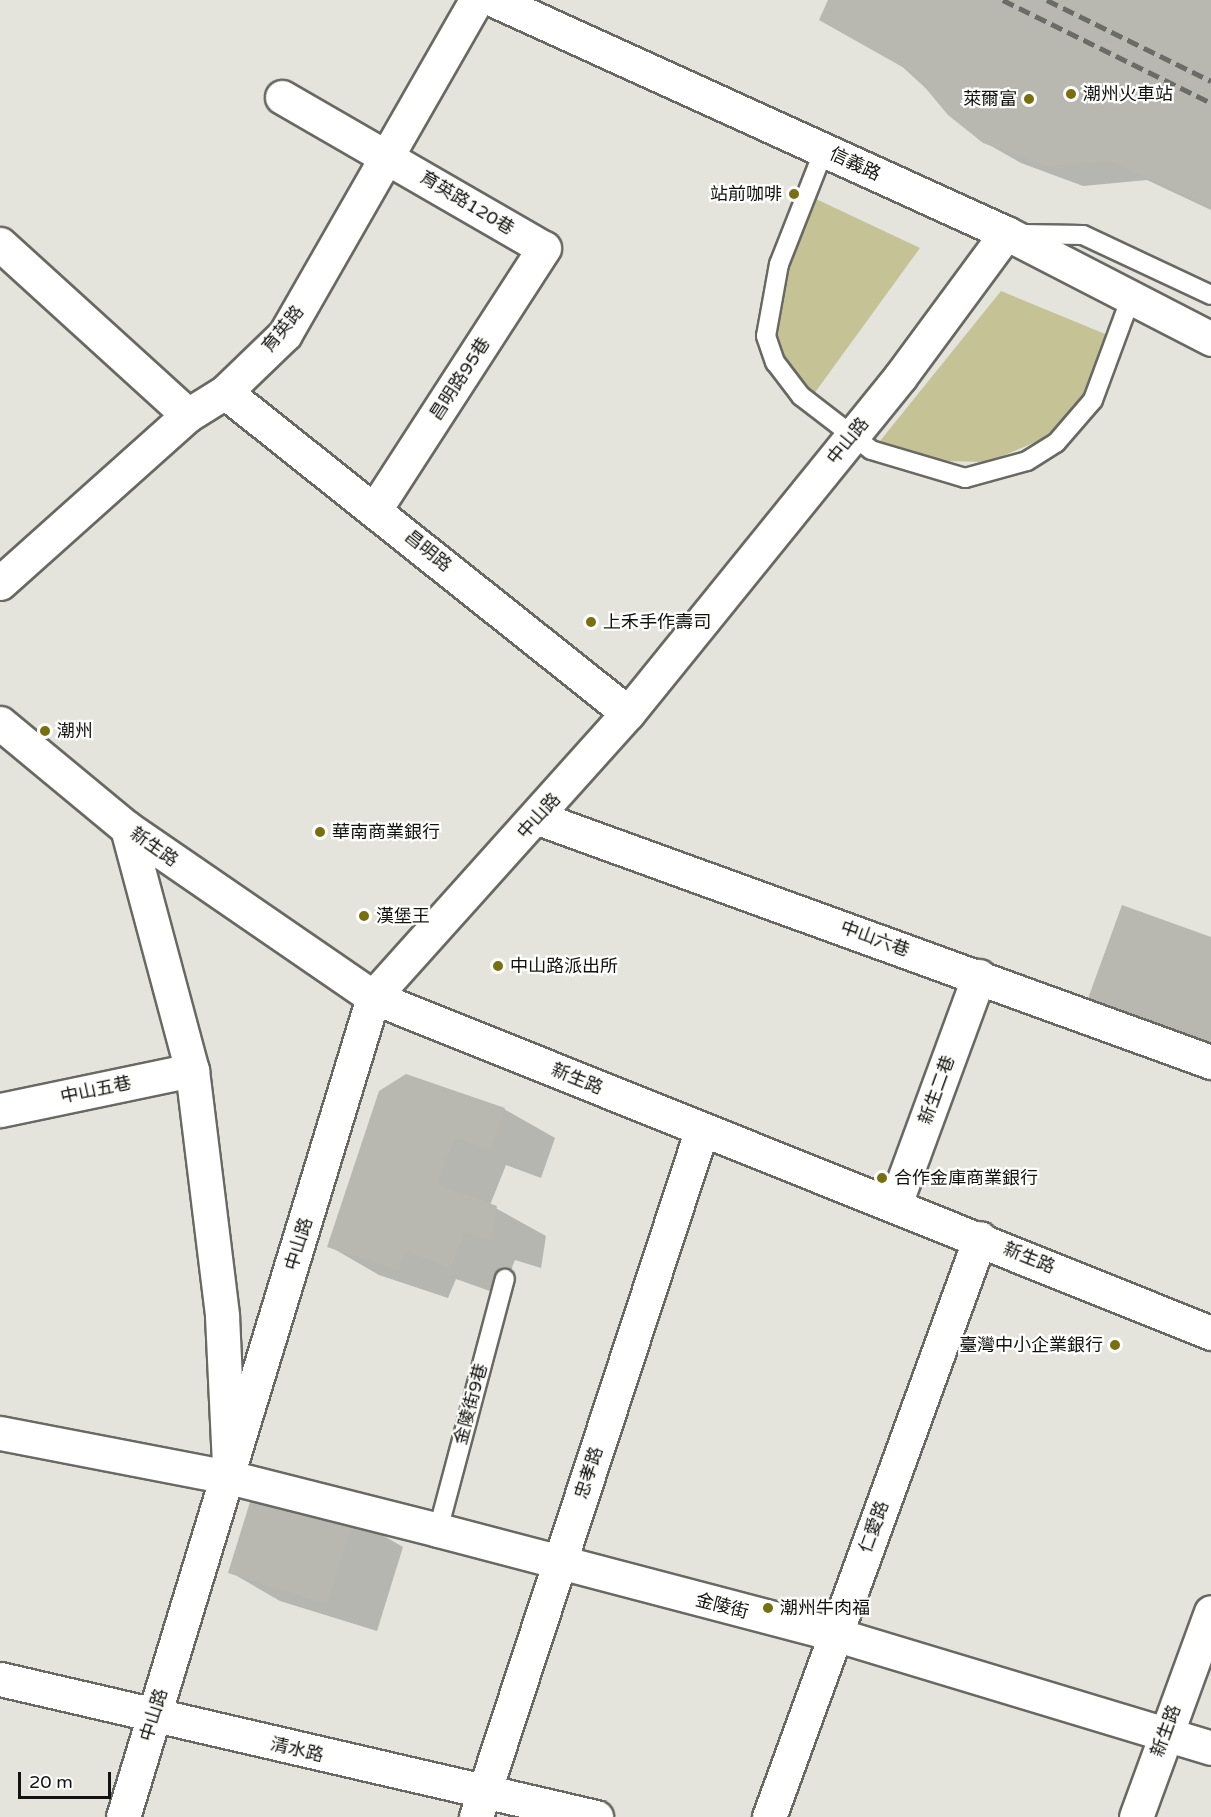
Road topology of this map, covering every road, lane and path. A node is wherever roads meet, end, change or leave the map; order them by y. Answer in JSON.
{"nodes":[{"id":1,"x":476,"y":0,"type":"edge"},
{"id":2,"x":494,"y":0,"type":"edge"},
{"id":3,"x":282,"y":97,"type":"dead end"},
{"id":4,"x":824,"y":150,"type":"junction"},
{"id":5,"x":390,"y":157,"type":"junction"},
{"id":6,"x":1006,"y":233,"type":"junction"},
{"id":7,"x":0,"y":244,"type":"edge"},
{"id":8,"x":544,"y":248,"type":"joint"},
{"id":9,"x":1210,"y":295,"type":"edge"},
{"id":10,"x":1131,"y":297,"type":"junction"},
{"id":11,"x":1211,"y":339,"type":"edge"},
{"id":12,"x":225,"y":392,"type":"junction"},
{"id":13,"x":188,"y":415,"type":"junction"},
{"id":14,"x":852,"y":437,"type":"junction"},
{"id":15,"x":375,"y":509,"type":"junction"},
{"id":16,"x":0,"y":584,"type":"edge"},
{"id":17,"x":628,"y":713,"type":"junction"},
{"id":18,"x":0,"y":723,"type":"edge"},
{"id":19,"x":538,"y":818,"type":"junction"},
{"id":20,"x":127,"y":828,"type":"junction"},
{"id":21,"x":979,"y":976,"type":"junction"},
{"id":22,"x":373,"y":998,"type":"junction"},
{"id":23,"x":1211,"y":1062,"type":"edge"},
{"id":24,"x":192,"y":1070,"type":"junction"},
{"id":25,"x":0,"y":1110,"type":"edge"},
{"id":26,"x":702,"y":1129,"type":"junction"},
{"id":27,"x":895,"y":1204,"type":"junction"},
{"id":28,"x":980,"y":1238,"type":"junction"},
{"id":29,"x":505,"y":1279,"type":"dead end"},
{"id":30,"x":1211,"y":1334,"type":"edge"},
{"id":31,"x":0,"y":1433,"type":"edge"},
{"id":32,"x":229,"y":1477,"type":"junction"},
{"id":33,"x":438,"y":1530,"type":"junction"},
{"id":34,"x":558,"y":1565,"type":"junction"},
{"id":35,"x":1211,"y":1612,"type":"edge"},
{"id":36,"x":834,"y":1634,"type":"junction"},
{"id":37,"x":0,"y":1678,"type":"edge"},
{"id":38,"x":153,"y":1716,"type":"junction"},
{"id":39,"x":1162,"y":1736,"type":"junction"},
{"id":40,"x":1211,"y":1748,"type":"edge"},
{"id":41,"x":480,"y":1805,"type":"edge"},
{"id":42,"x":123,"y":1817,"type":"edge"},
{"id":43,"x":596,"y":1817,"type":"edge"},
{"id":44,"x":769,"y":1817,"type":"edge"},
{"id":45,"x":1136,"y":1817,"type":"edge"}],
"edges":[{"from":1,"to":5,"type":"street","name":"育英路"},
{"from":2,"to":4,"type":"street","name":"信義路"},
{"from":3,"to":5,"type":"street","name":"育英路120巷"},
{"from":4,"to":6,"type":"street","name":"信義路"},
{"from":4,"to":14,"type":"lane"},
{"from":5,"to":8,"type":"street","name":"育英路120巷"},
{"from":5,"to":12,"type":"street","name":"育英路"},
{"from":6,"to":9,"type":"lane"},
{"from":6,"to":10,"type":"street","name":"信義路"},
{"from":6,"to":14,"type":"street","name":"中山路"},
{"from":7,"to":13,"type":"street"},
{"from":8,"to":15,"type":"street","name":"昌明路95巷"},
{"from":10,"to":11,"type":"street","name":"信義路"},
{"from":10,"to":14,"type":"lane"},
{"from":12,"to":13,"type":"street","name":"育英路"},
{"from":12,"to":15,"type":"street","name":"昌明路"},
{"from":13,"to":16,"type":"street","name":"育英路"},
{"from":14,"to":17,"type":"street","name":"中山路"},
{"from":15,"to":17,"type":"street","name":"昌明路"},
{"from":17,"to":19,"type":"street","name":"中山路"},
{"from":18,"to":20,"type":"street","name":"新生路"},
{"from":19,"to":21,"type":"street","name":"中山六巷"},
{"from":19,"to":22,"type":"street","name":"中山路"},
{"from":20,"to":22,"type":"street","name":"新生路"},
{"from":20,"to":24,"type":"street","name":"中山路"},
{"from":21,"to":23,"type":"street","name":"中山六巷"},
{"from":21,"to":27,"type":"street","name":"新生二巷"},
{"from":22,"to":26,"type":"street","name":"新生路"},
{"from":22,"to":32,"type":"street","name":"中山路"},
{"from":24,"to":25,"type":"street","name":"中山五巷"},
{"from":24,"to":32,"type":"street","name":"中山路"},
{"from":26,"to":27,"type":"street","name":"新生路"},
{"from":26,"to":34,"type":"street","name":"忠孝路"},
{"from":27,"to":28,"type":"street","name":"新生路"},
{"from":28,"to":30,"type":"street","name":"新生路"},
{"from":28,"to":36,"type":"street","name":"仁愛路"},
{"from":29,"to":33,"type":"lane","name":"金陵街9巷"},
{"from":31,"to":32,"type":"street","name":"金陵街"},
{"from":32,"to":33,"type":"street","name":"金陵街"},
{"from":32,"to":38,"type":"street","name":"中山路"},
{"from":33,"to":34,"type":"street","name":"金陵街"},
{"from":34,"to":36,"type":"street","name":"金陵街"},
{"from":34,"to":41,"type":"street","name":"忠孝路"},
{"from":35,"to":39,"type":"street","name":"新生路"},
{"from":36,"to":39,"type":"street","name":"金陵街"},
{"from":36,"to":44,"type":"street","name":"仁愛路"},
{"from":37,"to":38,"type":"street","name":"清水路"},
{"from":38,"to":41,"type":"street","name":"清水路"},
{"from":38,"to":42,"type":"street","name":"中山路"},
{"from":39,"to":40,"type":"street","name":"金陵街"},
{"from":39,"to":45,"type":"street","name":"新生路"},
{"from":41,"to":43,"type":"street","name":"清水路"}]}
